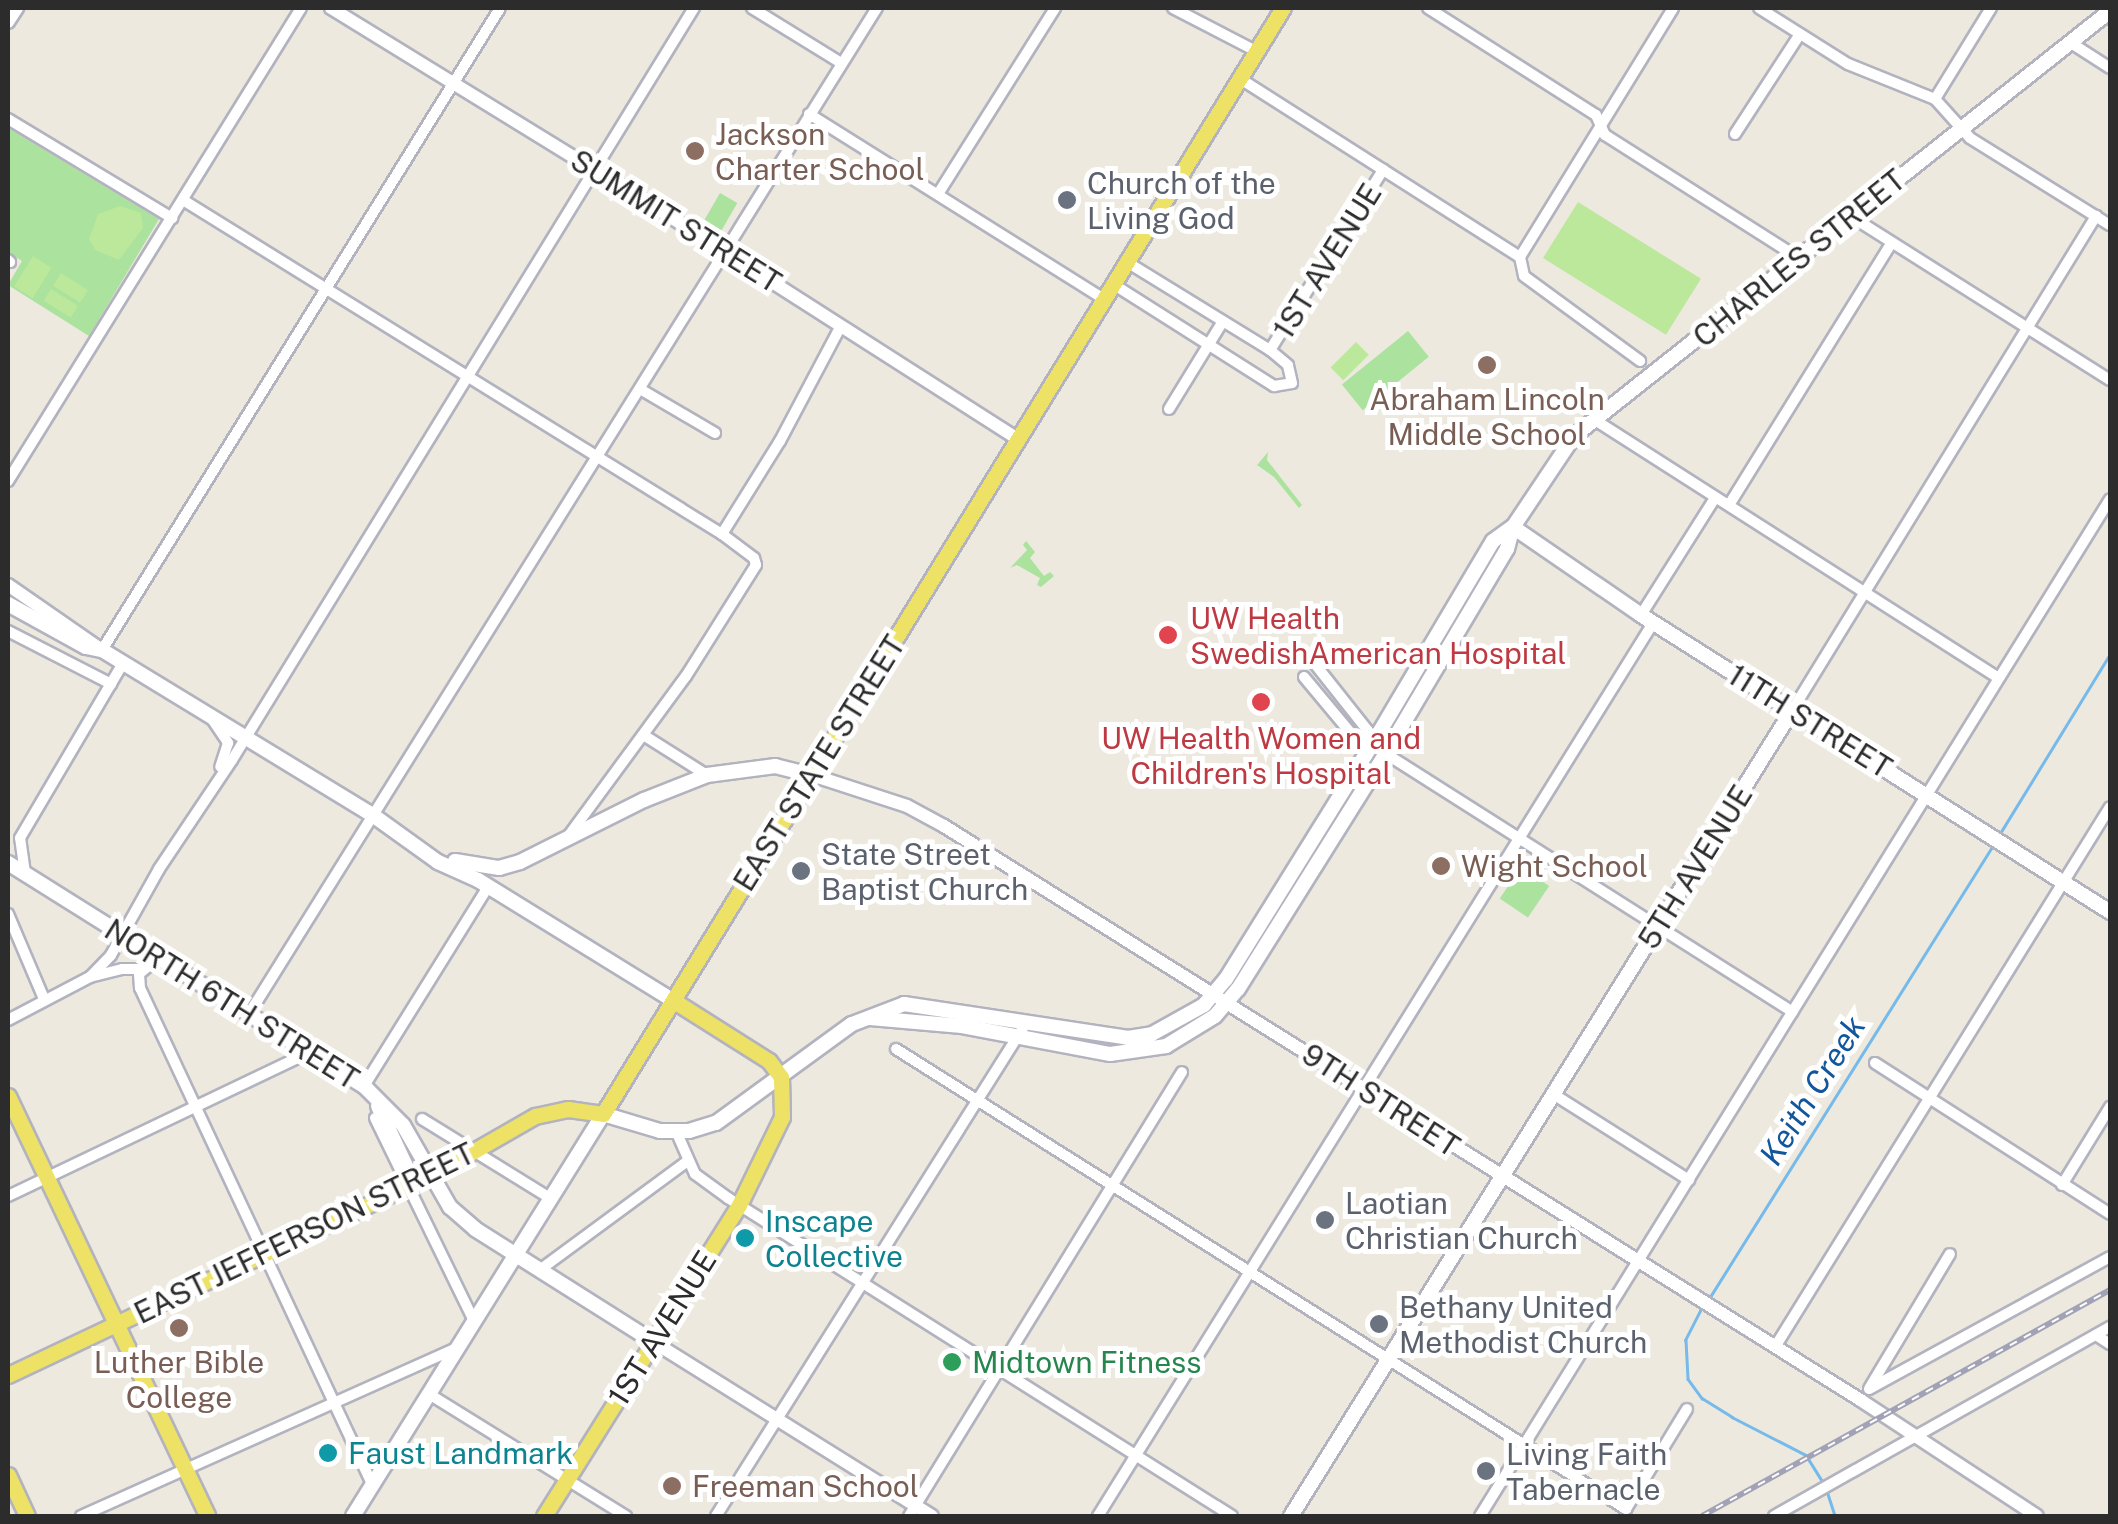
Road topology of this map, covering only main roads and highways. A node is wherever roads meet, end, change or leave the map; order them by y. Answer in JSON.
{"nodes":[{"id":1,"x":1283,"y":8,"type":"edge"},
{"id":2,"x":2110,"y":12,"type":"edge"},
{"id":3,"x":1513,"y":527,"type":"junction"},
{"id":4,"x":8,"y":604,"type":"edge"},
{"id":5,"x":1792,"y":709,"type":"junction"},
{"id":6,"x":812,"y":775,"type":"junction"},
{"id":7,"x":388,"y":825,"type":"junction"},
{"id":8,"x":8,"y":863,"type":"edge"},
{"id":9,"x":2110,"y":912,"type":"edge"},
{"id":10,"x":1222,"y":998,"type":"junction"},
{"id":11,"x":674,"y":1000,"type":"junction"},
{"id":12,"x":870,"y":1018,"type":"junction"},
{"id":13,"x":781,"y":1077,"type":"junction"},
{"id":14,"x":368,"y":1089,"type":"junction"},
{"id":15,"x":8,"y":1096,"type":"edge"},
{"id":16,"x":603,"y":1114,"type":"junction"},
{"id":17,"x":432,"y":1175,"type":"junction"},
{"id":18,"x":408,"y":1186,"type":"junction"},
{"id":19,"x":516,"y":1254,"type":"junction"},
{"id":20,"x":116,"y":1323,"type":"junction"},
{"id":21,"x":652,"y":1341,"type":"junction"},
{"id":22,"x":8,"y":1375,"type":"edge"},
{"id":23,"x":8,"y":1475,"type":"edge"},
{"id":24,"x":27,"y":1516,"type":"edge"},
{"id":25,"x":206,"y":1516,"type":"edge"},
{"id":26,"x":353,"y":1516,"type":"edge"},
{"id":27,"x":544,"y":1516,"type":"edge"},
{"id":28,"x":1291,"y":1516,"type":"edge"}],
"edges":[{"from":1,"to":6,"type":"main road","name":"EAST STATE STREET"},
{"from":2,"to":3,"type":"main road","name":"CHARLES STREET"},
{"from":3,"to":5,"type":"main road","name":"11TH STREET"},
{"from":3,"to":10,"type":"main road","name":"CHARLES STREET"},
{"from":3,"to":10,"type":"main road","name":"CHARLES STREET"},
{"from":4,"to":7,"type":"main road"},
{"from":5,"to":9,"type":"main road","name":"11TH STREET"},
{"from":5,"to":28,"type":"main road","name":"5TH AVENUE"},
{"from":6,"to":7,"type":"main road"},
{"from":6,"to":11,"type":"main road","name":"EAST STATE STREET"},
{"from":7,"to":11,"type":"main road"},
{"from":8,"to":14,"type":"main road","name":"NORTH 6TH STREET"},
{"from":10,"to":12,"type":"main road","name":"CHARLES STREET"},
{"from":10,"to":12,"type":"main road","name":"CHARLES STREET"},
{"from":11,"to":13,"type":"main road"},
{"from":11,"to":16,"type":"main road","name":"EAST STATE STREET"},
{"from":12,"to":13,"type":"main road","name":"CHARLES STREET"},
{"from":13,"to":16,"type":"main road","name":"CHARLES STREET"},
{"from":13,"to":21,"type":"main road","name":"1ST AVENUE"},
{"from":14,"to":17,"type":"main road","name":"NORTH 6TH STREET"},
{"from":14,"to":18,"type":"main road"},
{"from":15,"to":20,"type":"main road"},
{"from":16,"to":17,"type":"main road","name":"EAST JEFFERSON STREET"},
{"from":16,"to":19,"type":"main road","name":"EAST STATE STREET"},
{"from":17,"to":18,"type":"main road","name":"EAST JEFFERSON STREET"},
{"from":17,"to":19,"type":"main road","name":"NORTH 6TH STREET"},
{"from":18,"to":20,"type":"main road","name":"EAST JEFFERSON STREET"},
{"from":19,"to":21,"type":"main road","name":"NORTH 6TH STREET"},
{"from":19,"to":26,"type":"main road","name":"EAST STATE STREET"},
{"from":20,"to":22,"type":"main road","name":"EAST JEFFERSON STREET"},
{"from":20,"to":25,"type":"main road"},
{"from":21,"to":27,"type":"main road","name":"1ST AVENUE"},
{"from":23,"to":24,"type":"main road"}]}
